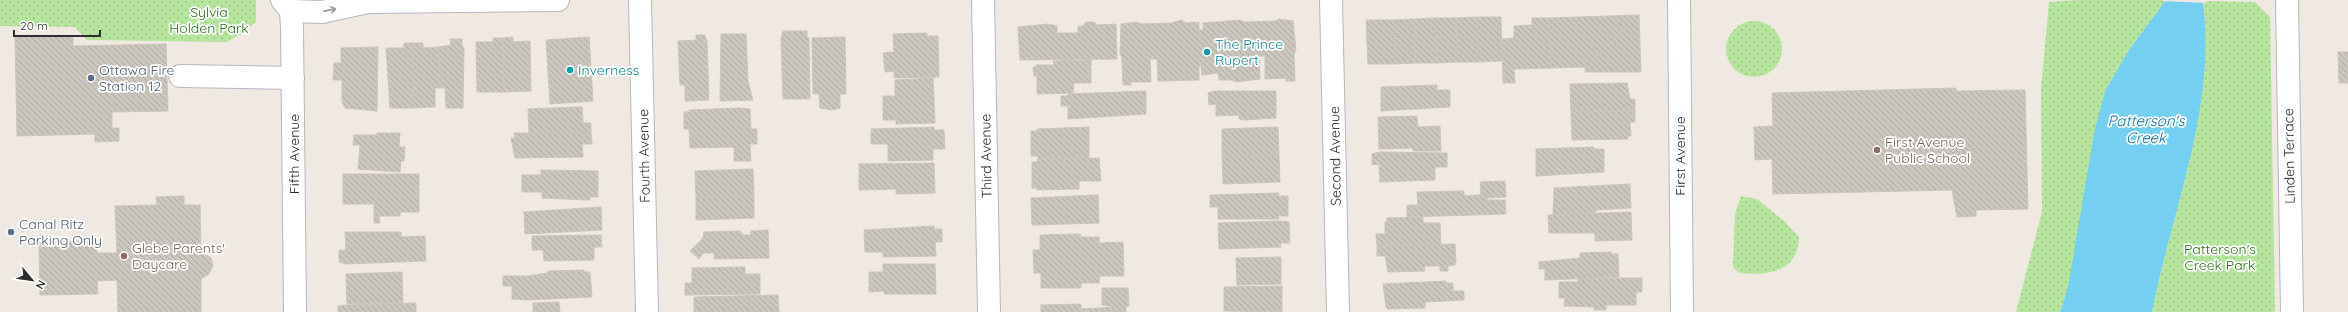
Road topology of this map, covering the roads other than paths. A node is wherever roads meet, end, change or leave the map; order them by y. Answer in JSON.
{"nodes":[{"id":1,"x":558,"y":0,"type":"edge"},
{"id":2,"x":640,"y":0,"type":"edge"},
{"id":3,"x":983,"y":0,"type":"edge"},
{"id":4,"x":1331,"y":0,"type":"edge"},
{"id":5,"x":1679,"y":0,"type":"edge"},
{"id":6,"x":2287,"y":0,"type":"edge"},
{"id":7,"x":365,"y":1,"type":"edge"},
{"id":8,"x":287,"y":6,"type":"edge"},
{"id":9,"x":180,"y":76,"type":"dead end"},
{"id":10,"x":293,"y":78,"type":"junction"},
{"id":11,"x":295,"y":312,"type":"edge"},
{"id":12,"x":648,"y":312,"type":"edge"},
{"id":13,"x":989,"y":312,"type":"edge"},
{"id":14,"x":1338,"y":312,"type":"edge"},
{"id":15,"x":1682,"y":312,"type":"edge"},
{"id":16,"x":2292,"y":312,"type":"edge"}],
"edges":[{"from":1,"to":7,"type":"street"},
{"from":2,"to":12,"type":"street","name":"Fourth Avenue"},
{"from":3,"to":13,"type":"street","name":"Third Avenue"},
{"from":4,"to":14,"type":"street","name":"Second Avenue"},
{"from":5,"to":15,"type":"street","name":"First Avenue"},
{"from":6,"to":16,"type":"street","name":"Linden Terrace"},
{"from":8,"to":7,"type":"street","one_way":true},
{"from":8,"to":10,"type":"street","name":"Fifth Avenue"},
{"from":9,"to":10,"type":"street"},
{"from":10,"to":11,"type":"street","name":"Fifth Avenue"}]}
